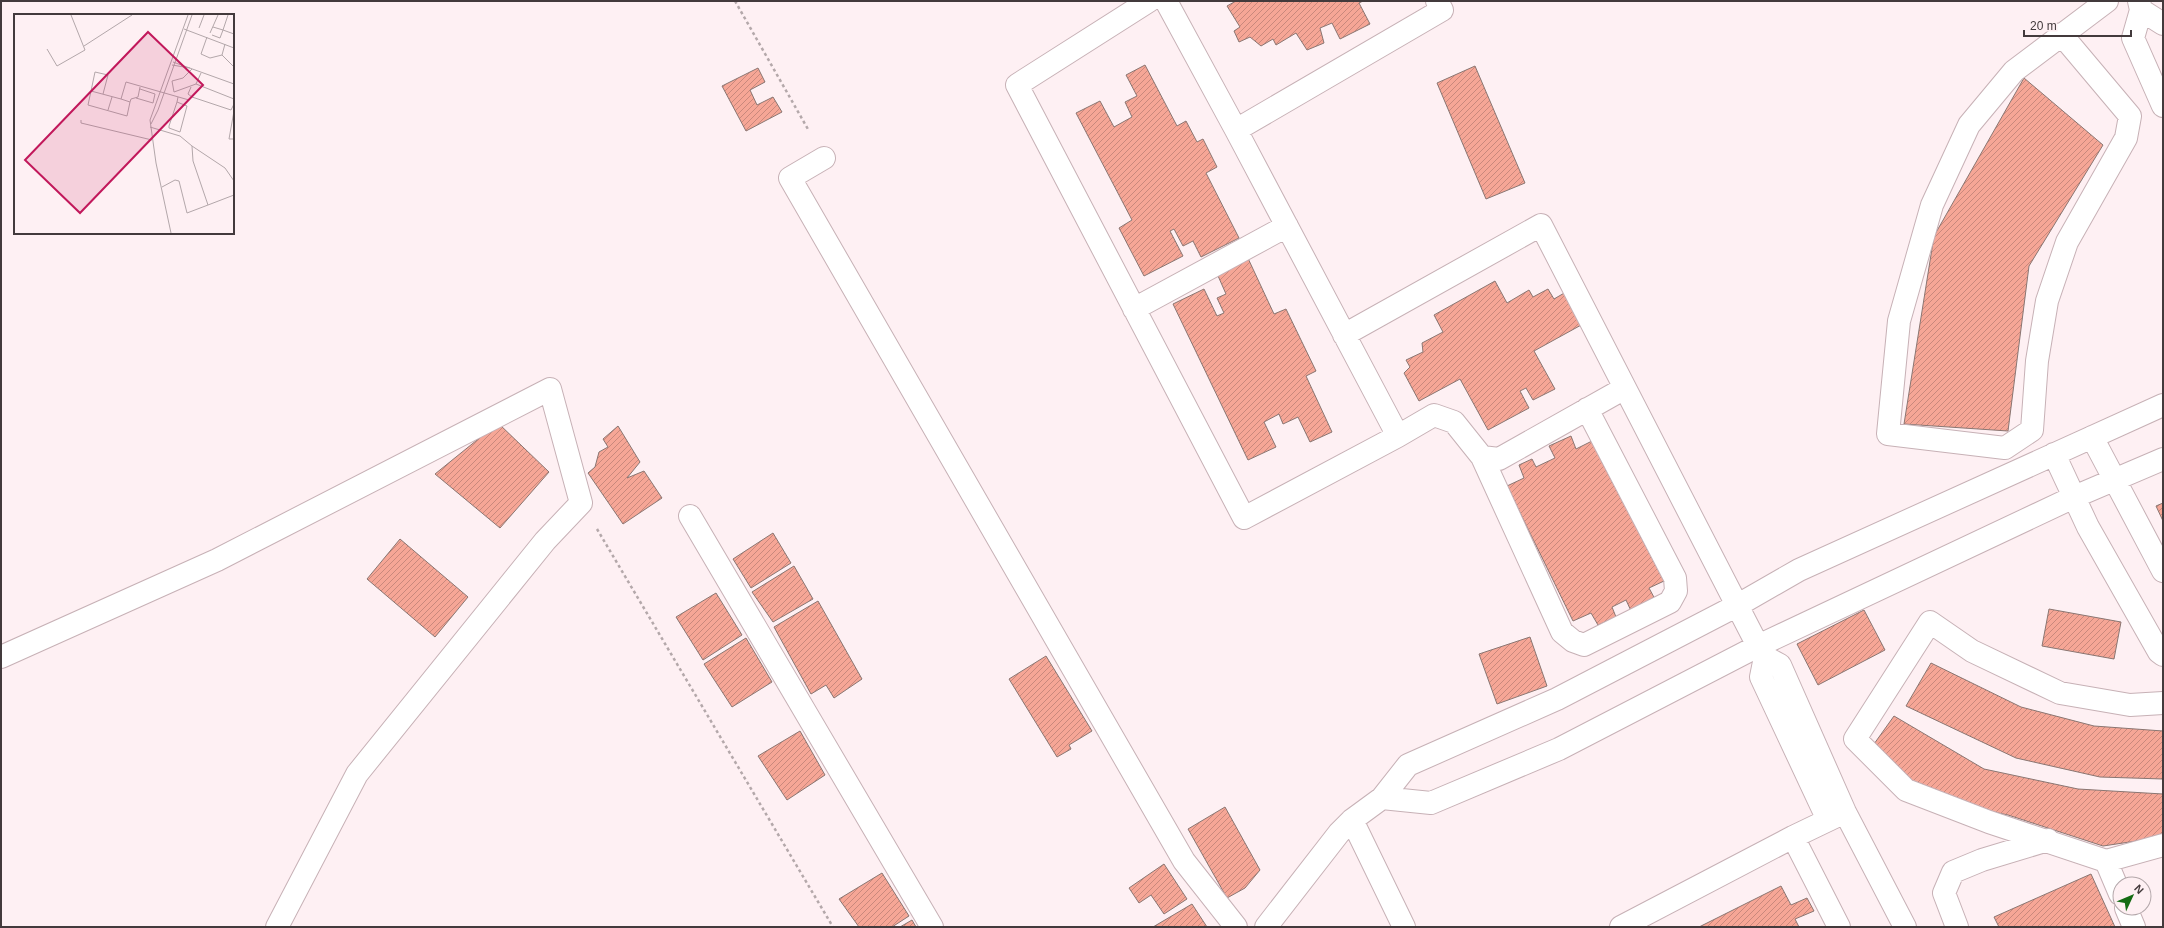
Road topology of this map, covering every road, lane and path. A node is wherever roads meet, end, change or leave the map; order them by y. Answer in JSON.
{"nodes":[{"id":1,"x":735,"y":1,"type":"edge"},
{"id":2,"x":1149,"y":1,"type":"edge"},
{"id":3,"x":1166,"y":1,"type":"edge"},
{"id":4,"x":1437,"y":1,"type":"edge"},
{"id":5,"x":2107,"y":1,"type":"edge"},
{"id":6,"x":2140,"y":5,"type":"edge"},
{"id":7,"x":2163,"y":7,"type":"edge"},
{"id":8,"x":2163,"y":24,"type":"edge"},
{"id":9,"x":2061,"y":34,"type":"junction"},
{"id":10,"x":2163,"y":106,"type":"edge"},
{"id":11,"x":1236,"y":130,"type":"junction"},
{"id":12,"x":824,"y":158,"type":"joint"},
{"id":13,"x":1287,"y":226,"type":"junction"},
{"id":14,"x":1134,"y":308,"type":"junction"},
{"id":15,"x":1344,"y":335,"type":"junction"},
{"id":16,"x":1625,"y":388,"type":"junction"},
{"id":17,"x":2163,"y":405,"type":"edge"},
{"id":18,"x":1587,"y":409,"type":"junction"},
{"id":19,"x":1398,"y":436,"type":"junction"},
{"id":20,"x":2092,"y":437,"type":"junction"},
{"id":21,"x":2054,"y":454,"type":"junction"},
{"id":22,"x":1482,"y":457,"type":"junction"},
{"id":23,"x":2163,"y":459,"type":"edge"},
{"id":24,"x":2114,"y":480,"type":"junction"},
{"id":25,"x":2074,"y":497,"type":"junction"},
{"id":26,"x":581,"y":503,"type":"junction"},
{"id":27,"x":690,"y":516,"type":"dead end"},
{"id":28,"x":2163,"y":571,"type":"edge"},
{"id":29,"x":1738,"y":605,"type":"junction"},
{"id":30,"x":1762,"y":651,"type":"junction"},
{"id":31,"x":2163,"y":654,"type":"edge"},
{"id":32,"x":1,"y":656,"type":"edge"},
{"id":33,"x":2163,"y":703,"type":"edge"},
{"id":34,"x":1382,"y":798,"type":"junction"},
{"id":35,"x":1836,"y":816,"type":"junction"},
{"id":36,"x":1352,"y":820,"type":"junction"},
{"id":37,"x":1793,"y":837,"type":"junction"},
{"id":38,"x":2048,"y":840,"type":"junction"},
{"id":39,"x":2163,"y":845,"type":"edge"},
{"id":40,"x":2106,"y":860,"type":"junction"},
{"id":41,"x":2113,"y":876,"type":"edge"},
{"id":42,"x":2129,"y":916,"type":"edge"},
{"id":43,"x":278,"y":927,"type":"edge"},
{"id":44,"x":833,"y":927,"type":"edge"},
{"id":45,"x":932,"y":927,"type":"edge"},
{"id":46,"x":1236,"y":927,"type":"edge"},
{"id":47,"x":1266,"y":927,"type":"edge"},
{"id":48,"x":1404,"y":927,"type":"edge"},
{"id":49,"x":1621,"y":927,"type":"edge"},
{"id":50,"x":1839,"y":927,"type":"edge"},
{"id":51,"x":1906,"y":927,"type":"edge"},
{"id":52,"x":1957,"y":927,"type":"edge"},
{"id":53,"x":2134,"y":927,"type":"edge"}],
"edges":[{"from":1,"to":12,"type":"path"},
{"from":2,"to":14,"type":"street"},
{"from":3,"to":11,"type":"street"},
{"from":4,"to":11,"type":"street"},
{"from":5,"to":9,"type":"street"},
{"from":6,"to":7,"type":"street"},
{"from":6,"to":8,"type":"street"},
{"from":6,"to":10,"type":"street"},
{"from":9,"to":9,"type":"street"},
{"from":11,"to":13,"type":"street"},
{"from":12,"to":46,"type":"street"},
{"from":13,"to":14,"type":"street"},
{"from":13,"to":15,"type":"street"},
{"from":14,"to":19,"type":"street"},
{"from":15,"to":16,"type":"street"},
{"from":15,"to":19,"type":"street"},
{"from":16,"to":18,"type":"street"},
{"from":16,"to":29,"type":"street"},
{"from":17,"to":20,"type":"street"},
{"from":18,"to":22,"type":"street"},
{"from":18,"to":22,"type":"street"},
{"from":19,"to":22,"type":"street"},
{"from":20,"to":21,"type":"street"},
{"from":20,"to":24,"type":"street"},
{"from":21,"to":25,"type":"street"},
{"from":21,"to":29,"type":"street"},
{"from":23,"to":24,"type":"street"},
{"from":24,"to":25,"type":"street"},
{"from":24,"to":28,"type":"street"},
{"from":25,"to":30,"type":"street"},
{"from":25,"to":31,"type":"street"},
{"from":26,"to":32,"type":"street"},
{"from":26,"to":43,"type":"street"},
{"from":26,"to":44,"type":"path"},
{"from":27,"to":45,"type":"street"},
{"from":29,"to":30,"type":"street"},
{"from":29,"to":34,"type":"street"},
{"from":30,"to":34,"type":"street"},
{"from":30,"to":35,"type":"street"},
{"from":33,"to":38,"type":"street"},
{"from":34,"to":36,"type":"street"},
{"from":35,"to":37,"type":"street"},
{"from":35,"to":51,"type":"street"},
{"from":36,"to":47,"type":"street"},
{"from":36,"to":48,"type":"street"},
{"from":37,"to":49,"type":"street"},
{"from":37,"to":50,"type":"street"},
{"from":38,"to":40,"type":"street"},
{"from":38,"to":52,"type":"street"},
{"from":39,"to":40,"type":"street"},
{"from":40,"to":41,"type":"street"},
{"from":42,"to":53,"type":"street"}]}
